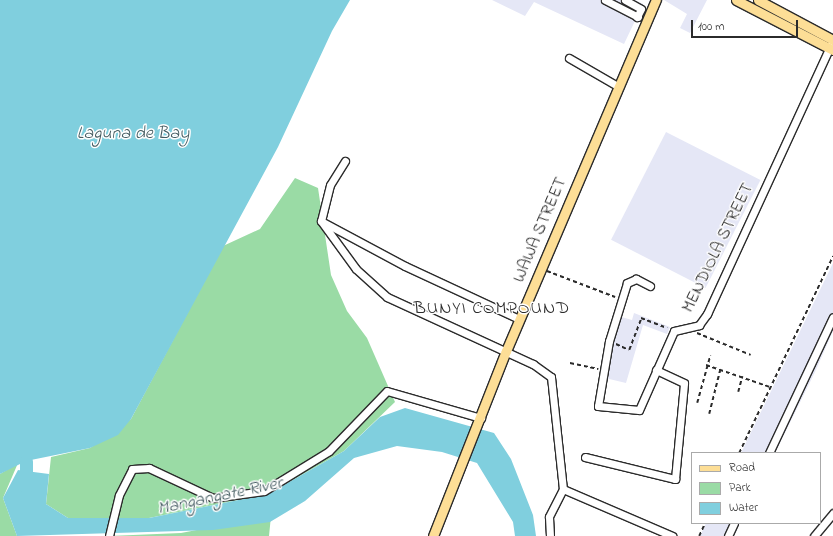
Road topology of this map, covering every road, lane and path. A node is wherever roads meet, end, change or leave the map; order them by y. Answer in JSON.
{"nodes":[{"id":1,"x":605,"y":0,"type":"edge"},
{"id":2,"x":625,"y":0,"type":"edge"},
{"id":3,"x":656,"y":0,"type":"edge"},
{"id":4,"x":736,"y":0,"type":"edge"},
{"id":5,"x":758,"y":0,"type":"edge"},
{"id":6,"x":832,"y":43,"type":"edge"},
{"id":7,"x":569,"y":58,"type":"dead end"},
{"id":8,"x":619,"y":87,"type":"junction"},
{"id":9,"x":346,"y":161,"type":"dead end"},
{"id":10,"x":321,"y":220,"type":"junction"},
{"id":11,"x":833,"y":256,"type":"edge"},
{"id":12,"x":541,"y":268,"type":"junction"},
{"id":13,"x":650,"y":286,"type":"dead end"},
{"id":14,"x":620,"y":299,"type":"junction"},
{"id":15,"x":833,"y":317,"type":"edge"},
{"id":16,"x":519,"y":319,"type":"junction"},
{"id":17,"x":688,"y":329,"type":"junction"},
{"id":18,"x":674,"y":331,"type":"junction"},
{"id":19,"x":609,"y":341,"type":"junction"},
{"id":20,"x":506,"y":351,"type":"junction"},
{"id":21,"x":751,"y":355,"type":"dead end"},
{"id":22,"x":710,"y":356,"type":"dead end"},
{"id":23,"x":570,"y":363,"type":"dead end"},
{"id":24,"x":706,"y":365,"type":"junction"},
{"id":25,"x":604,"y":370,"type":"junction"},
{"id":26,"x":656,"y":370,"type":"junction"},
{"id":27,"x":720,"y":370,"type":"junction"},
{"id":28,"x":742,"y":377,"type":"junction"},
{"id":29,"x":770,"y":387,"type":"junction"},
{"id":30,"x":738,"y":392,"type":"dead end"},
{"id":31,"x":697,"y":403,"type":"dead end"},
{"id":32,"x":709,"y":414,"type":"dead end"},
{"id":33,"x":480,"y":420,"type":"junction"},
{"id":34,"x":738,"y":452,"type":"edge"},
{"id":35,"x":769,"y":452,"type":"edge"},
{"id":36,"x":585,"y":457,"type":"dead end"},
{"id":37,"x":563,"y":490,"type":"junction"},
{"id":38,"x":833,"y":513,"type":"edge"},
{"id":39,"x":705,"y":524,"type":"edge"},
{"id":40,"x":734,"y":524,"type":"edge"},
{"id":41,"x":109,"y":536,"type":"edge"},
{"id":42,"x":433,"y":536,"type":"edge"},
{"id":43,"x":550,"y":536,"type":"edge"},
{"id":44,"x":672,"y":536,"type":"edge"},
{"id":45,"x":699,"y":536,"type":"edge"},
{"id":46,"x":728,"y":536,"type":"edge"},
{"id":47,"x":814,"y":536,"type":"edge"}],
"edges":[{"from":1,"to":2,"type":"street"},
{"from":3,"to":8,"type":"main road","name":"WAWA STREET"},
{"from":4,"to":6,"type":"main road"},
{"from":5,"to":6,"type":"main road"},
{"from":6,"to":17,"type":"street","name":"MENDIOLA STREET"},
{"from":7,"to":8,"type":"street"},
{"from":8,"to":12,"type":"main road","name":"WAWA STREET"},
{"from":9,"to":10,"type":"street"},
{"from":10,"to":16,"type":"street"},
{"from":10,"to":20,"type":"street"},
{"from":11,"to":29,"type":"path"},
{"from":12,"to":14,"type":"path"},
{"from":12,"to":16,"type":"main road","name":"WAWA STREET"},
{"from":13,"to":14,"type":"street","name":"MENDIOLA STREET"},
{"from":14,"to":19,"type":"street","name":"MENDIOLA STREET"},
{"from":15,"to":35,"type":"street"},
{"from":16,"to":20,"type":"main road","name":"WAWA STREET"},
{"from":17,"to":18,"type":"street","name":"MENDIOLA STREET"},
{"from":17,"to":21,"type":"path"},
{"from":18,"to":19,"type":"path"},
{"from":18,"to":26,"type":"street","name":"MENDIOLA STREET"},
{"from":19,"to":25,"type":"street","name":"MENDIOLA STREET"},
{"from":20,"to":33,"type":"main road","name":"WAWA STREET"},
{"from":20,"to":37,"type":"street"},
{"from":22,"to":24,"type":"path"},
{"from":23,"to":25,"type":"path"},
{"from":24,"to":27,"type":"path"},
{"from":24,"to":31,"type":"path"},
{"from":25,"to":26,"type":"street","name":"MENDIOLA STREET"},
{"from":26,"to":36,"type":"street"},
{"from":27,"to":28,"type":"path"},
{"from":27,"to":32,"type":"path"},
{"from":28,"to":29,"type":"path"},
{"from":28,"to":30,"type":"path"},
{"from":29,"to":34,"type":"path"},
{"from":33,"to":41,"type":"street"},
{"from":33,"to":42,"type":"main road","name":"WAWA STREET"},
{"from":37,"to":43,"type":"street"},
{"from":37,"to":44,"type":"street"},
{"from":38,"to":47,"type":"street"},
{"from":39,"to":45,"type":"path"},
{"from":40,"to":46,"type":"street"}]}
